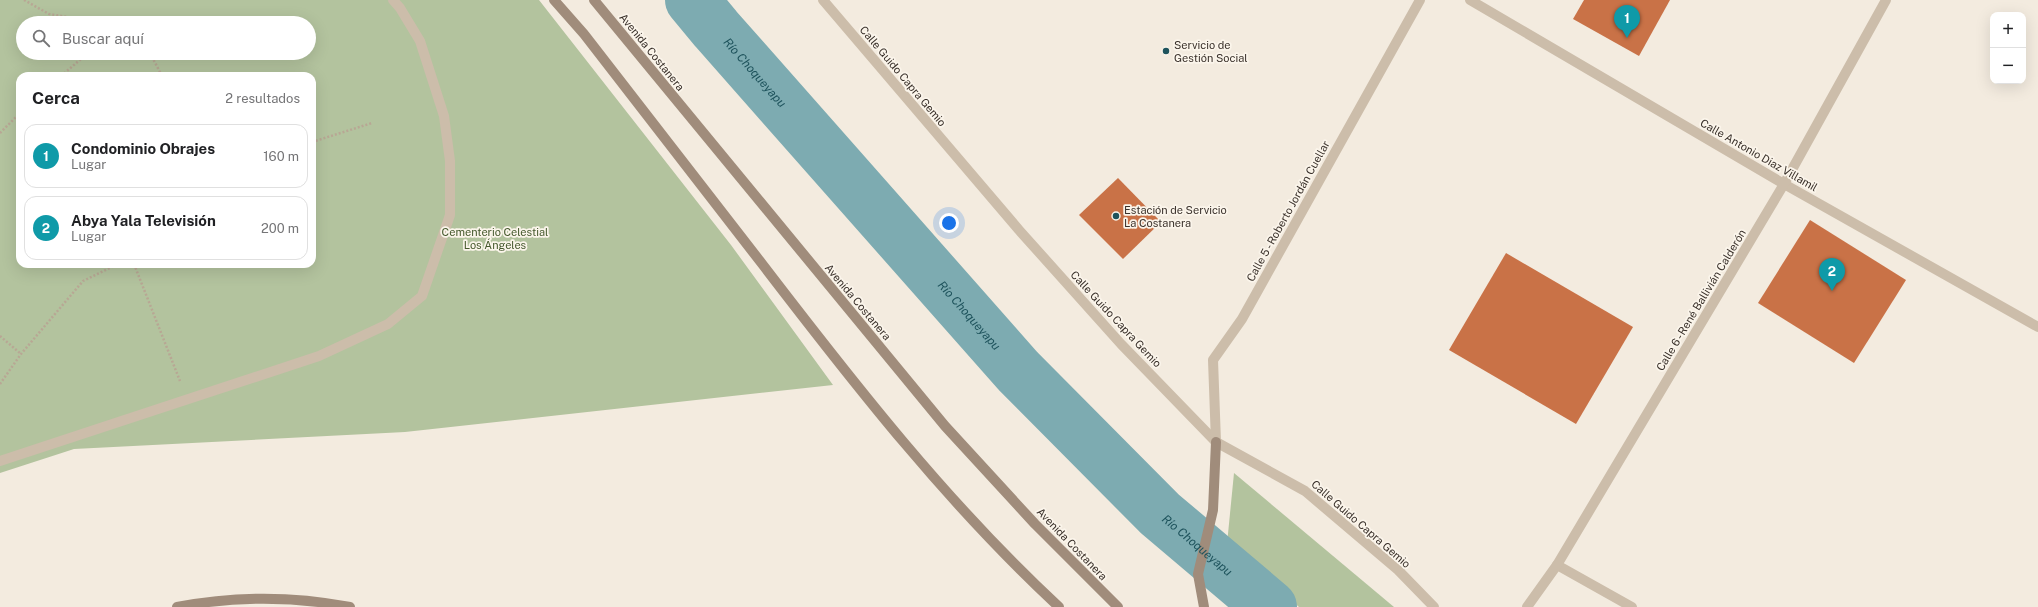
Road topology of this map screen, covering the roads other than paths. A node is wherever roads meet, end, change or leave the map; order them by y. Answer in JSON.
{"nodes":[{"id":1,"x":393,"y":0,"type":"edge"},
{"id":2,"x":554,"y":0,"type":"edge"},
{"id":3,"x":594,"y":0,"type":"edge"},
{"id":4,"x":823,"y":0,"type":"edge"},
{"id":5,"x":1420,"y":0,"type":"edge"},
{"id":6,"x":1470,"y":0,"type":"edge"},
{"id":7,"x":1886,"y":0,"type":"edge"},
{"id":8,"x":1784,"y":184,"type":"junction"},
{"id":9,"x":2038,"y":327,"type":"edge"},
{"id":10,"x":1216,"y":442,"type":"junction"},
{"id":11,"x":0,"y":461,"type":"edge"},
{"id":12,"x":1557,"y":565,"type":"junction"},
{"id":13,"x":246,"y":603,"type":"edge"},
{"id":14,"x":176,"y":607,"type":"edge"},
{"id":15,"x":350,"y":607,"type":"edge"},
{"id":16,"x":1059,"y":607,"type":"edge"},
{"id":17,"x":1118,"y":607,"type":"edge"},
{"id":18,"x":1204,"y":607,"type":"edge"},
{"id":19,"x":1434,"y":607,"type":"edge"},
{"id":20,"x":1527,"y":607,"type":"edge"},
{"id":21,"x":1632,"y":607,"type":"edge"}],
"edges":[{"from":1,"to":11,"type":"street"},
{"from":2,"to":16,"type":"main road"},
{"from":3,"to":17,"type":"main road","name":"Avenida Costanera"},
{"from":4,"to":10,"type":"street","name":"Calle Guido Capra Gemio"},
{"from":5,"to":10,"type":"street","name":"Calle 5 - Roberto Jordán Cuellar"},
{"from":6,"to":8,"type":"street","name":"Calle Antonio Diaz Villamil"},
{"from":7,"to":8,"type":"street","name":"Calle 6 - René Ballivián Calderón"},
{"from":8,"to":9,"type":"street","name":"Calle Antonio Diaz Villamil"},
{"from":8,"to":12,"type":"street","name":"Calle 6 - René Ballivián Calderón"},
{"from":10,"to":18,"type":"main road"},
{"from":10,"to":19,"type":"street","name":"Calle Guido Capra Gemio"},
{"from":12,"to":20,"type":"street","name":"Calle 6 - René Ballivián Calderón"},
{"from":12,"to":21,"type":"street"},
{"from":13,"to":14,"type":"main road"},
{"from":13,"to":15,"type":"main road"}]}
